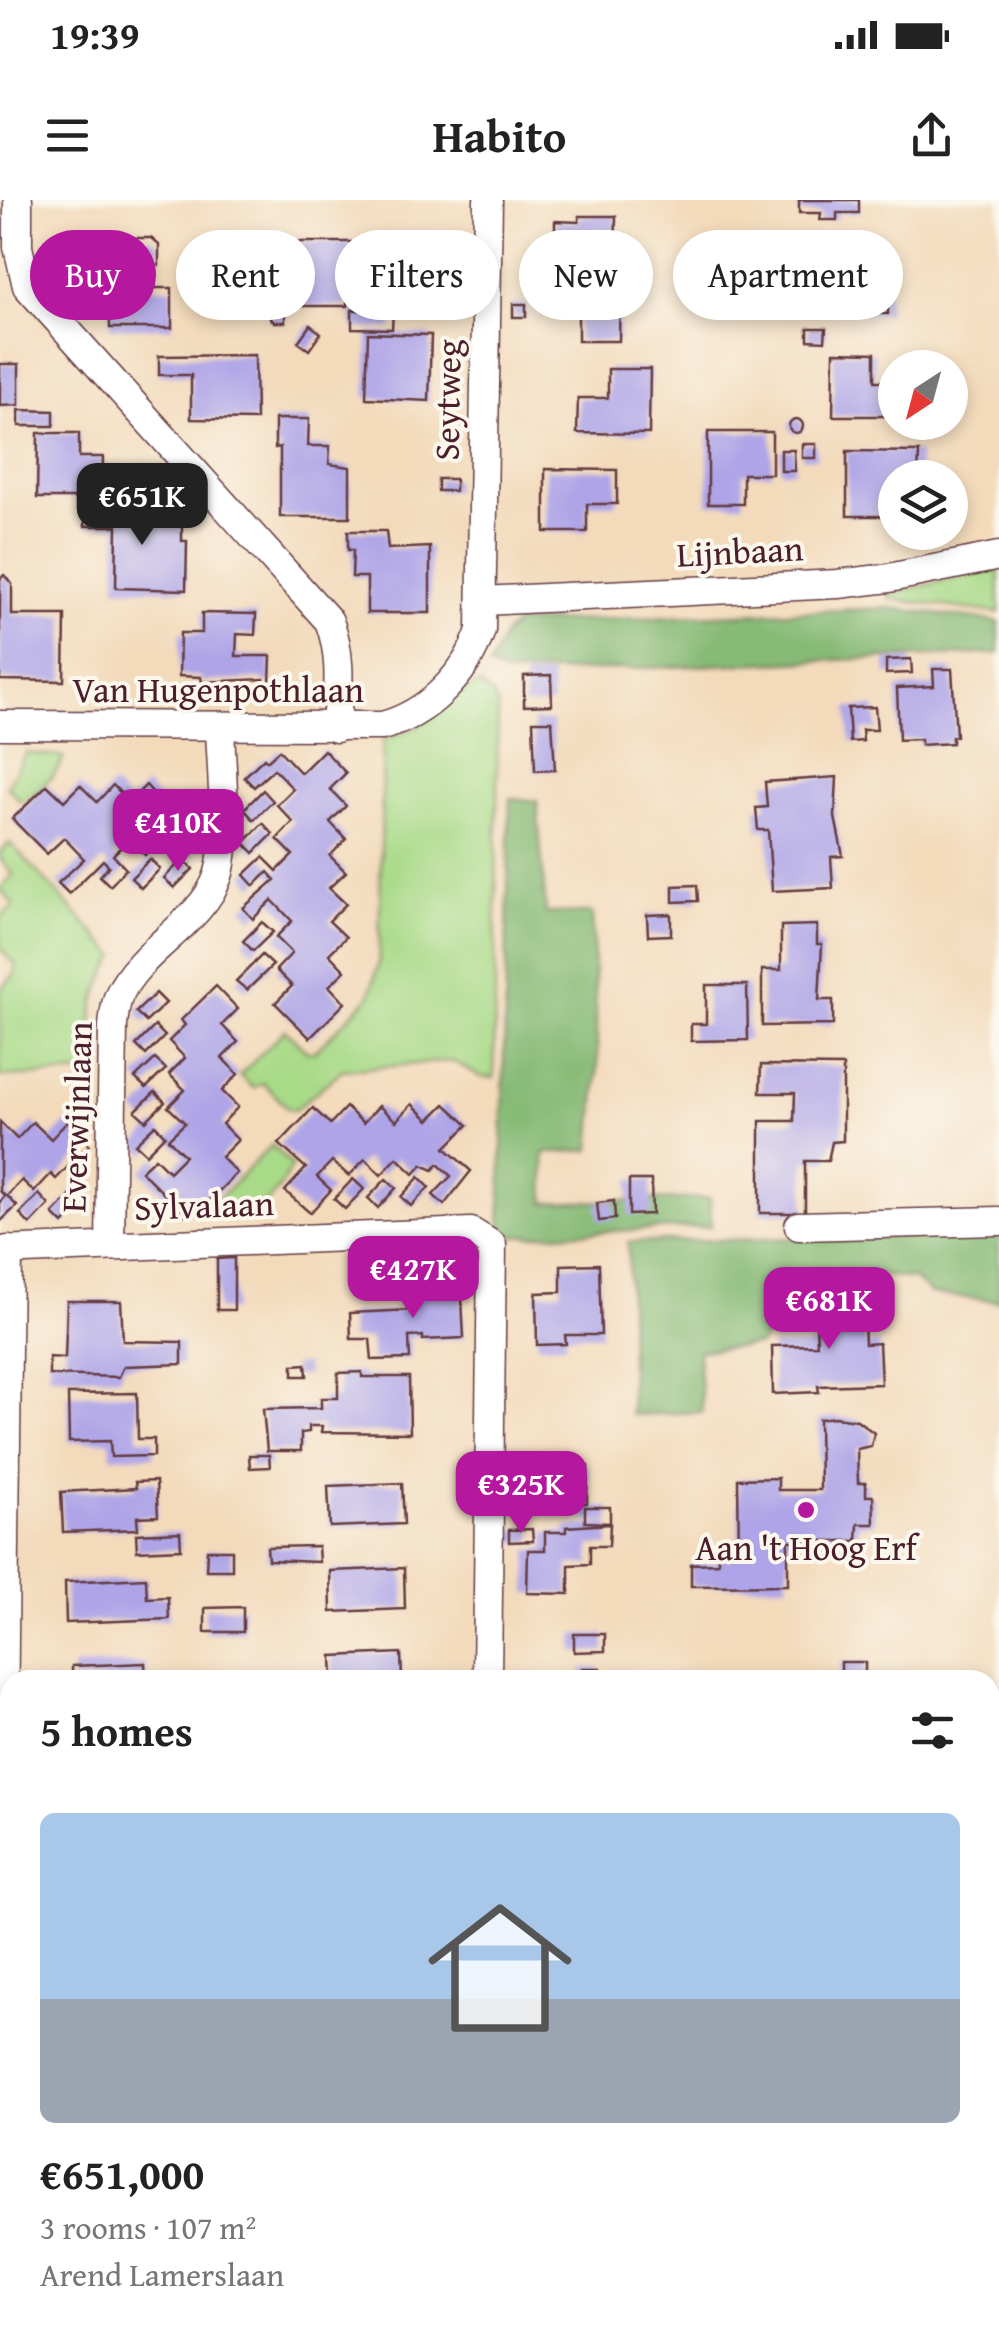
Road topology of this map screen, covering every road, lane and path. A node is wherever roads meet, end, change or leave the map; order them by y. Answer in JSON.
{"nodes":[{"id":1,"x":18,"y":200,"type":"edge"},
{"id":2,"x":488,"y":200,"type":"edge"},
{"id":3,"x":999,"y":556,"type":"edge"},
{"id":4,"x":482,"y":601,"type":"junction"},
{"id":5,"x":0,"y":725,"type":"edge"},
{"id":6,"x":220,"y":728,"type":"junction"},
{"id":7,"x":336,"y":728,"type":"junction"},
{"id":8,"x":999,"y":1221,"type":"edge"},
{"id":9,"x":799,"y":1226,"type":"dead end"},
{"id":10,"x":110,"y":1246,"type":"junction"},
{"id":11,"x":4,"y":1250,"type":"edge"},
{"id":12,"x":4,"y":1670,"type":"edge"},
{"id":13,"x":488,"y":1670,"type":"edge"}],
"edges":[{"from":1,"to":7,"type":"street"},
{"from":2,"to":4,"type":"street","name":"Seytweg"},
{"from":3,"to":4,"type":"street","name":"Lijnbaan"},
{"from":4,"to":7,"type":"street","name":"Van Hugenpothlaan"},
{"from":5,"to":6,"type":"street","name":"Van Hugenpothlaan"},
{"from":6,"to":7,"type":"street","name":"Van Hugenpothlaan"},
{"from":6,"to":10,"type":"street","name":"Everwijnlaan"},
{"from":8,"to":9,"type":"street"},
{"from":10,"to":11,"type":"street","name":"Sylvalaan"},
{"from":10,"to":13,"type":"street","name":"Sylvalaan"},
{"from":11,"to":12,"type":"street"}]}
